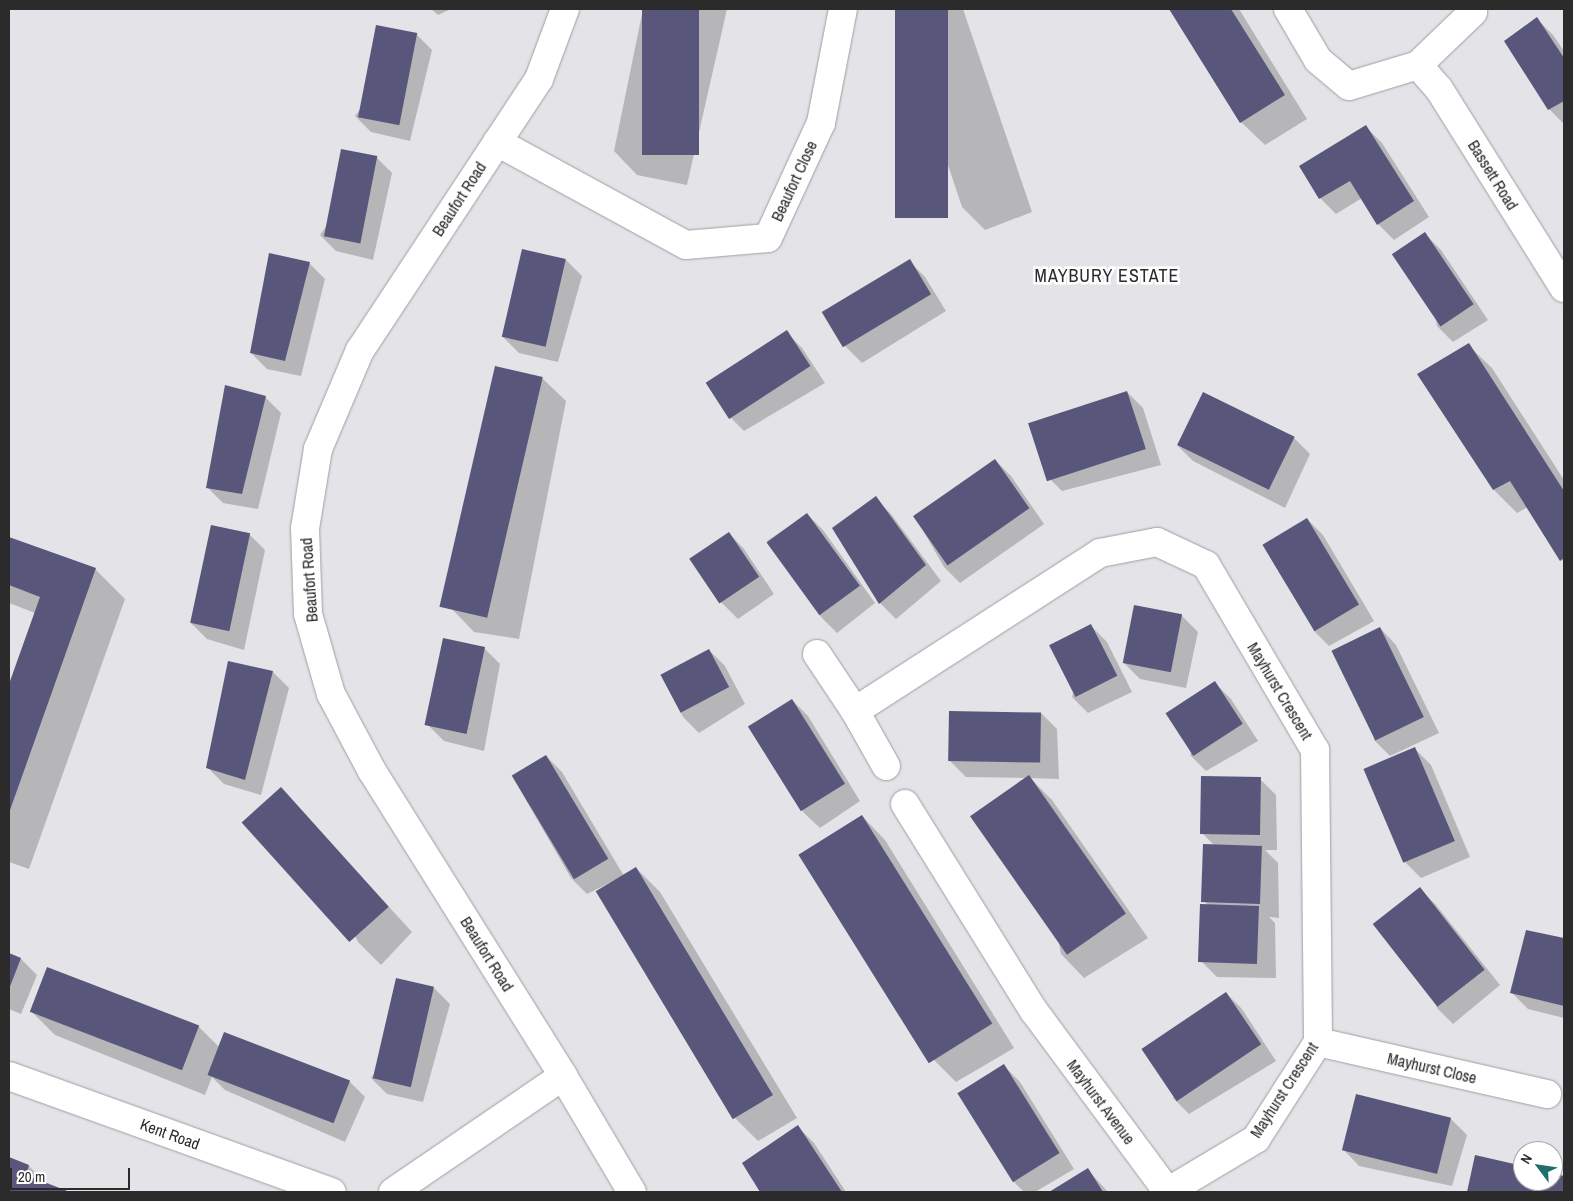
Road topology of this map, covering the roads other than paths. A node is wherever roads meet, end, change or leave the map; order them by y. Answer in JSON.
{"nodes":[{"id":1,"x":565,"y":9,"type":"edge"},
{"id":2,"x":843,"y":9,"type":"edge"},
{"id":3,"x":1288,"y":9,"type":"edge"},
{"id":4,"x":1473,"y":9,"type":"edge"},
{"id":5,"x":1418,"y":65,"type":"junction"},
{"id":6,"x":497,"y":142,"type":"junction"},
{"id":7,"x":1564,"y":288,"type":"edge"},
{"id":8,"x":817,"y":654,"type":"dead end"},
{"id":9,"x":855,"y":711,"type":"junction"},
{"id":10,"x":886,"y":766,"type":"dead end"},
{"id":11,"x":905,"y":804,"type":"dead end"},
{"id":12,"x":1318,"y":1042,"type":"junction"},
{"id":13,"x":9,"y":1076,"type":"edge"},
{"id":14,"x":563,"y":1076,"type":"junction"},
{"id":15,"x":1547,"y":1094,"type":"dead end"},
{"id":16,"x":332,"y":1192,"type":"edge"},
{"id":17,"x":393,"y":1192,"type":"edge"},
{"id":18,"x":632,"y":1192,"type":"edge"},
{"id":19,"x":1168,"y":1192,"type":"edge"}],
"edges":[{"from":1,"to":6,"type":"street","name":"Beaufort Road"},
{"from":2,"to":6,"type":"street","name":"Beaufort Close"},
{"from":3,"to":5,"type":"street"},
{"from":4,"to":5,"type":"street"},
{"from":5,"to":7,"type":"street","name":"Bassett Road"},
{"from":6,"to":14,"type":"street","name":"Beaufort Road"},
{"from":8,"to":9,"type":"street"},
{"from":9,"to":10,"type":"street"},
{"from":9,"to":12,"type":"street","name":"Mayhurst Crescent"},
{"from":11,"to":19,"type":"street","name":"Mayhurst Avenue"},
{"from":12,"to":15,"type":"street","name":"Mayhurst Close"},
{"from":12,"to":19,"type":"street","name":"Mayhurst Crescent"},
{"from":13,"to":16,"type":"street","name":"Kent Road"},
{"from":14,"to":17,"type":"street"},
{"from":14,"to":18,"type":"street","name":"Beaufort Road"}]}
